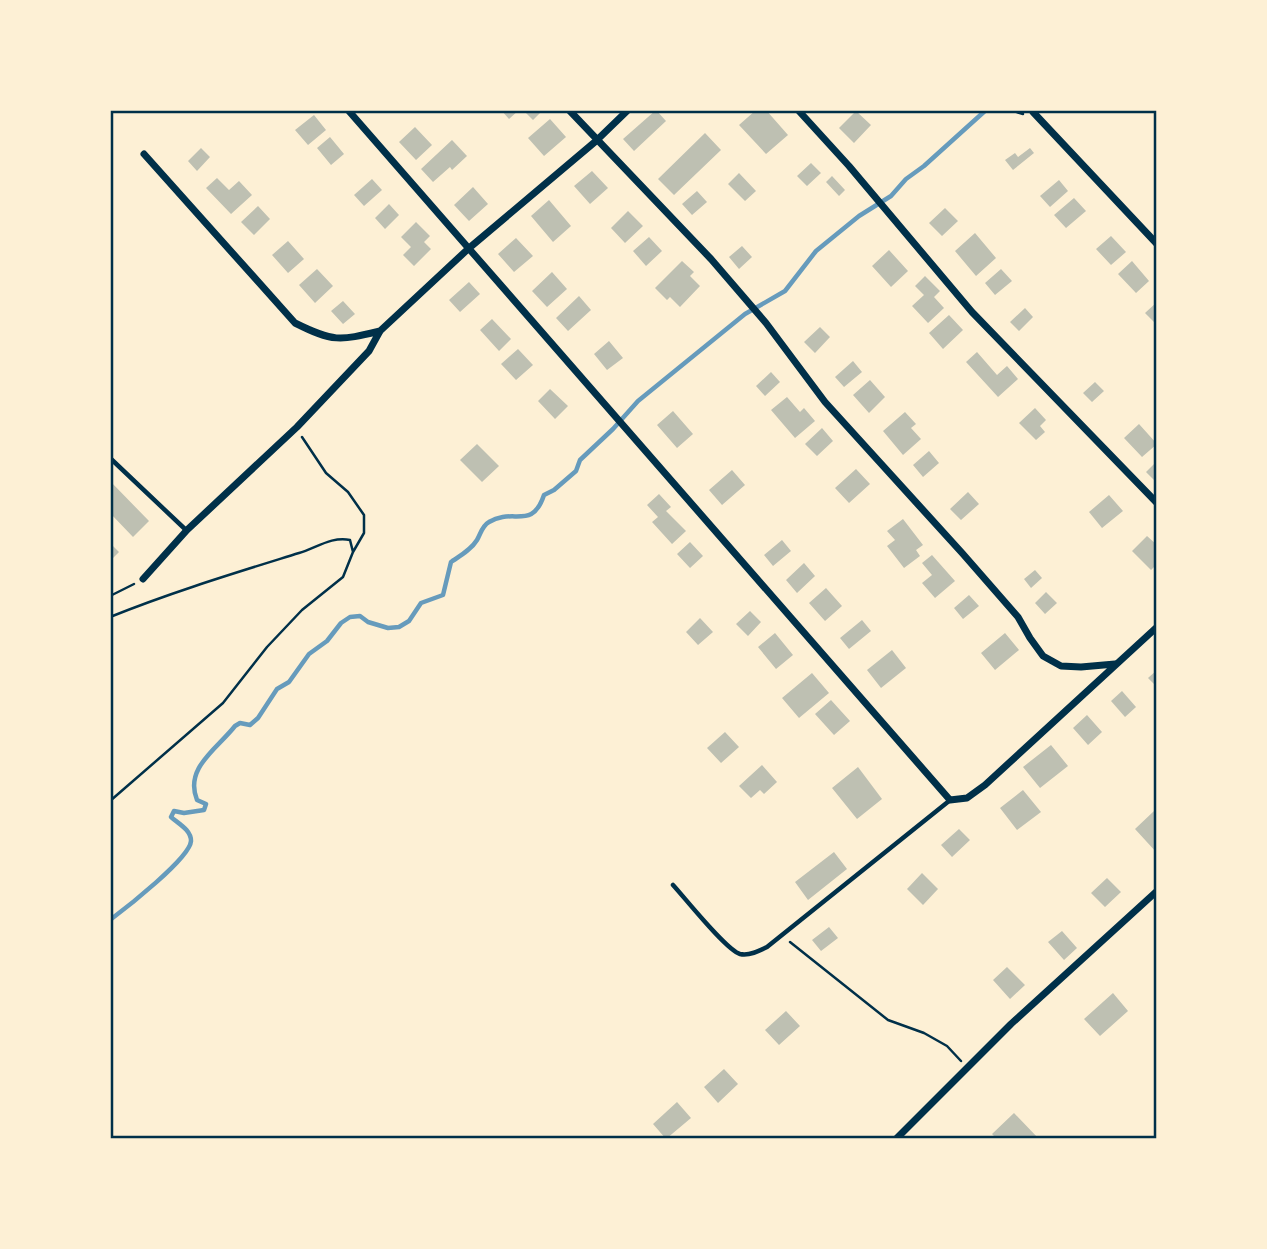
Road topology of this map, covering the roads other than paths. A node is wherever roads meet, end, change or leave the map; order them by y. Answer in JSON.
{"nodes":[{"id":1,"x":348,"y":110,"type":"edge"},
{"id":2,"x":569,"y":110,"type":"edge"},
{"id":3,"x":628,"y":110,"type":"edge"},
{"id":4,"x":798,"y":110,"type":"edge"},
{"id":5,"x":1033,"y":112,"type":"edge"},
{"id":6,"x":596,"y":141,"type":"junction"},
{"id":7,"x":144,"y":154,"type":"dead end"},
{"id":8,"x":1157,"y":244,"type":"edge"},
{"id":9,"x":468,"y":249,"type":"junction"},
{"id":10,"x":380,"y":331,"type":"junction"},
{"id":11,"x":110,"y":458,"type":"edge"},
{"id":12,"x":1157,"y":503,"type":"edge"},
{"id":13,"x":187,"y":530,"type":"junction"},
{"id":14,"x":143,"y":579,"type":"road end"},
{"id":15,"x":1157,"y":627,"type":"edge"},
{"id":16,"x":1115,"y":664,"type":"junction"},
{"id":17,"x":950,"y":800,"type":"junction"},
{"id":18,"x":673,"y":885,"type":"dead end"},
{"id":19,"x":1157,"y":891,"type":"edge"},
{"id":20,"x":896,"y":1139,"type":"edge"}],
"edges":[{"from":1,"to":9,"type":"street"},
{"from":2,"to":6,"type":"street"},
{"from":3,"to":6,"type":"street"},
{"from":4,"to":12,"type":"street"},
{"from":5,"to":8,"type":"street"},
{"from":6,"to":9,"type":"street"},
{"from":6,"to":16,"type":"street"},
{"from":7,"to":10,"type":"street"},
{"from":9,"to":10,"type":"street"},
{"from":9,"to":17,"type":"street"},
{"from":10,"to":13,"type":"street"},
{"from":11,"to":13,"type":"lane"},
{"from":13,"to":14,"type":"street"},
{"from":15,"to":16,"type":"street"},
{"from":16,"to":17,"type":"street"},
{"from":17,"to":18,"type":"lane"},
{"from":19,"to":20,"type":"street"}]}
